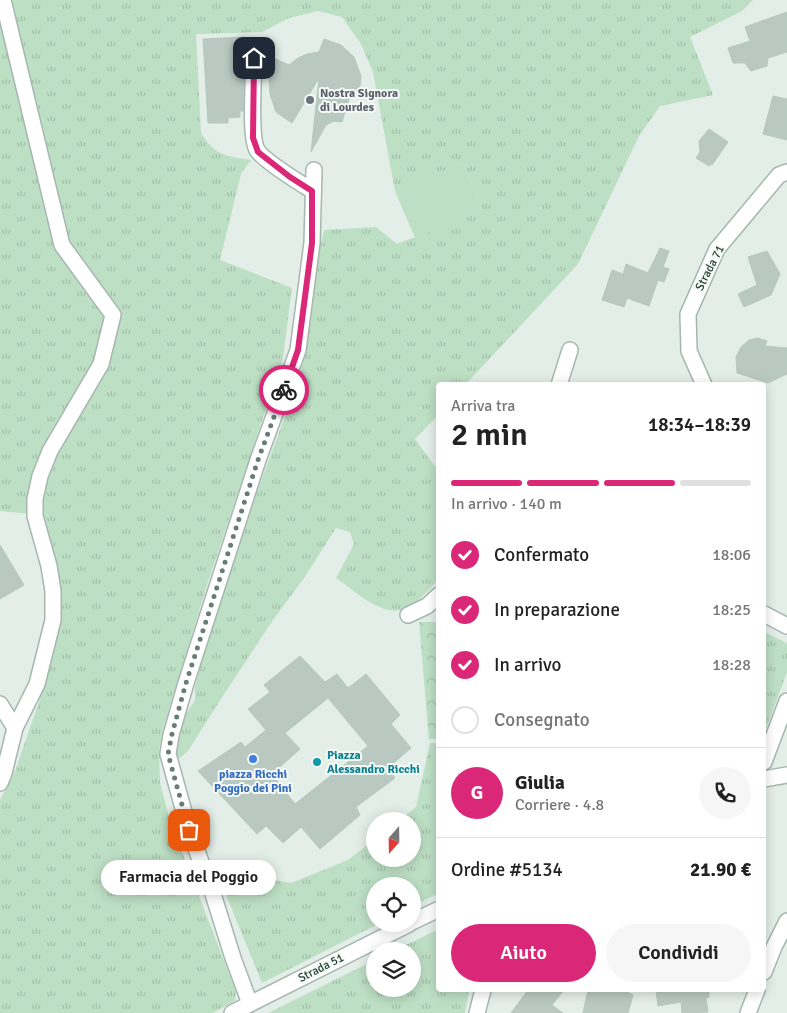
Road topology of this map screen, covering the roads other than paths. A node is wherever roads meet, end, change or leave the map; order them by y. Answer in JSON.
{"nodes":[{"id":1,"x":2,"y":0,"type":"edge"},
{"id":2,"x":254,"y":58,"type":"dead end"},
{"id":3,"x":314,"y":170,"type":"dead end"},
{"id":4,"x":787,"y":172,"type":"edge"},
{"id":5,"x":312,"y":191,"type":"junction"},
{"id":6,"x":570,"y":350,"type":"dead end"},
{"id":7,"x":560,"y":382,"type":"edge"},
{"id":8,"x":703,"y":382,"type":"edge"},
{"id":9,"x":436,"y":597,"type":"edge"},
{"id":10,"x":408,"y":615,"type":"dead end"},
{"id":11,"x":766,"y":615,"type":"edge"},
{"id":12,"x":787,"y":626,"type":"edge"},
{"id":13,"x":787,"y":701,"type":"edge"},
{"id":14,"x":0,"y":704,"type":"edge"},
{"id":15,"x":14,"y":728,"type":"junction"},
{"id":16,"x":766,"y":757,"type":"edge"},
{"id":17,"x":787,"y":775,"type":"edge"},
{"id":18,"x":1,"y":776,"type":"edge"},
{"id":19,"x":766,"y":779,"type":"edge"},
{"id":20,"x":436,"y":910,"type":"edge"},
{"id":21,"x":421,"y":918,"type":"edge"},
{"id":22,"x":787,"y":921,"type":"edge"},
{"id":23,"x":393,"y":932,"type":"edge"},
{"id":24,"x":766,"y":967,"type":"edge"},
{"id":25,"x":482,"y":992,"type":"edge"},
{"id":26,"x":756,"y":992,"type":"edge"},
{"id":27,"x":250,"y":1004,"type":"junction"},
{"id":28,"x":232,"y":1013,"type":"edge"},
{"id":29,"x":477,"y":1013,"type":"edge"},
{"id":30,"x":748,"y":1013,"type":"edge"}],
"edges":[{"from":1,"to":15,"type":"street"},
{"from":2,"to":5,"type":"street"},
{"from":3,"to":5,"type":"street"},
{"from":4,"to":8,"type":"street","name":"Strada 71"},
{"from":5,"to":27,"type":"street"},
{"from":6,"to":7,"type":"street"},
{"from":9,"to":10,"type":"street"},
{"from":11,"to":12,"type":"street"},
{"from":13,"to":16,"type":"street"},
{"from":14,"to":15,"type":"street"},
{"from":15,"to":18,"type":"street"},
{"from":17,"to":19,"type":"street"},
{"from":20,"to":21,"type":"street","name":"Strada 51"},
{"from":22,"to":24,"type":"street"},
{"from":23,"to":27,"type":"street","name":"Strada 51"},
{"from":25,"to":29,"type":"street"},
{"from":26,"to":30,"type":"street"},
{"from":27,"to":28,"type":"street","name":"Strada 51"}]}
